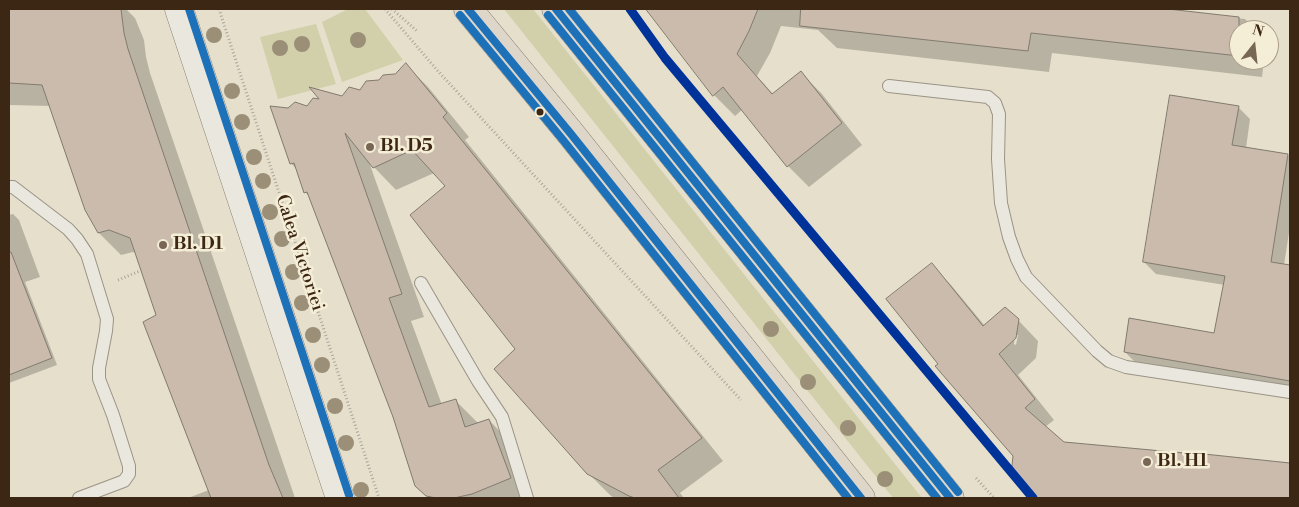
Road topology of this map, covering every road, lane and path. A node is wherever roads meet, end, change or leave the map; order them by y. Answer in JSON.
{"nodes":[{"id":1,"x":179,"y":9,"type":"edge"},
{"id":2,"x":219,"y":9,"type":"edge"},
{"id":3,"x":385,"y":9,"type":"edge"},
{"id":4,"x":392,"y":9,"type":"edge"},
{"id":5,"x":468,"y":9,"type":"edge"},
{"id":6,"x":556,"y":9,"type":"edge"},
{"id":7,"x":417,"y":31,"type":"dead end"},
{"id":8,"x":889,"y":86,"type":"dead end"},
{"id":9,"x":9,"y":187,"type":"edge"},
{"id":10,"x":421,"y":283,"type":"dead end"},
{"id":11,"x":1290,"y":392,"type":"edge"},
{"id":12,"x":744,"y":403,"type":"dead end"},
{"id":13,"x":78,"y":498,"type":"edge"},
{"id":14,"x":340,"y":498,"type":"edge"},
{"id":15,"x":379,"y":498,"type":"edge"},
{"id":16,"x":527,"y":498,"type":"edge"},
{"id":17,"x":861,"y":498,"type":"edge"},
{"id":18,"x":950,"y":498,"type":"edge"}],
"edges":[{"from":1,"to":14,"type":"main road"},
{"from":2,"to":15,"type":"path","name":"Calea Victoriei"},
{"from":3,"to":12,"type":"path"},
{"from":4,"to":7,"type":"path"},
{"from":5,"to":17,"type":"main road"},
{"from":6,"to":18,"type":"main road"},
{"from":8,"to":11,"type":"lane"},
{"from":9,"to":13,"type":"lane"},
{"from":10,"to":16,"type":"lane"}]}
